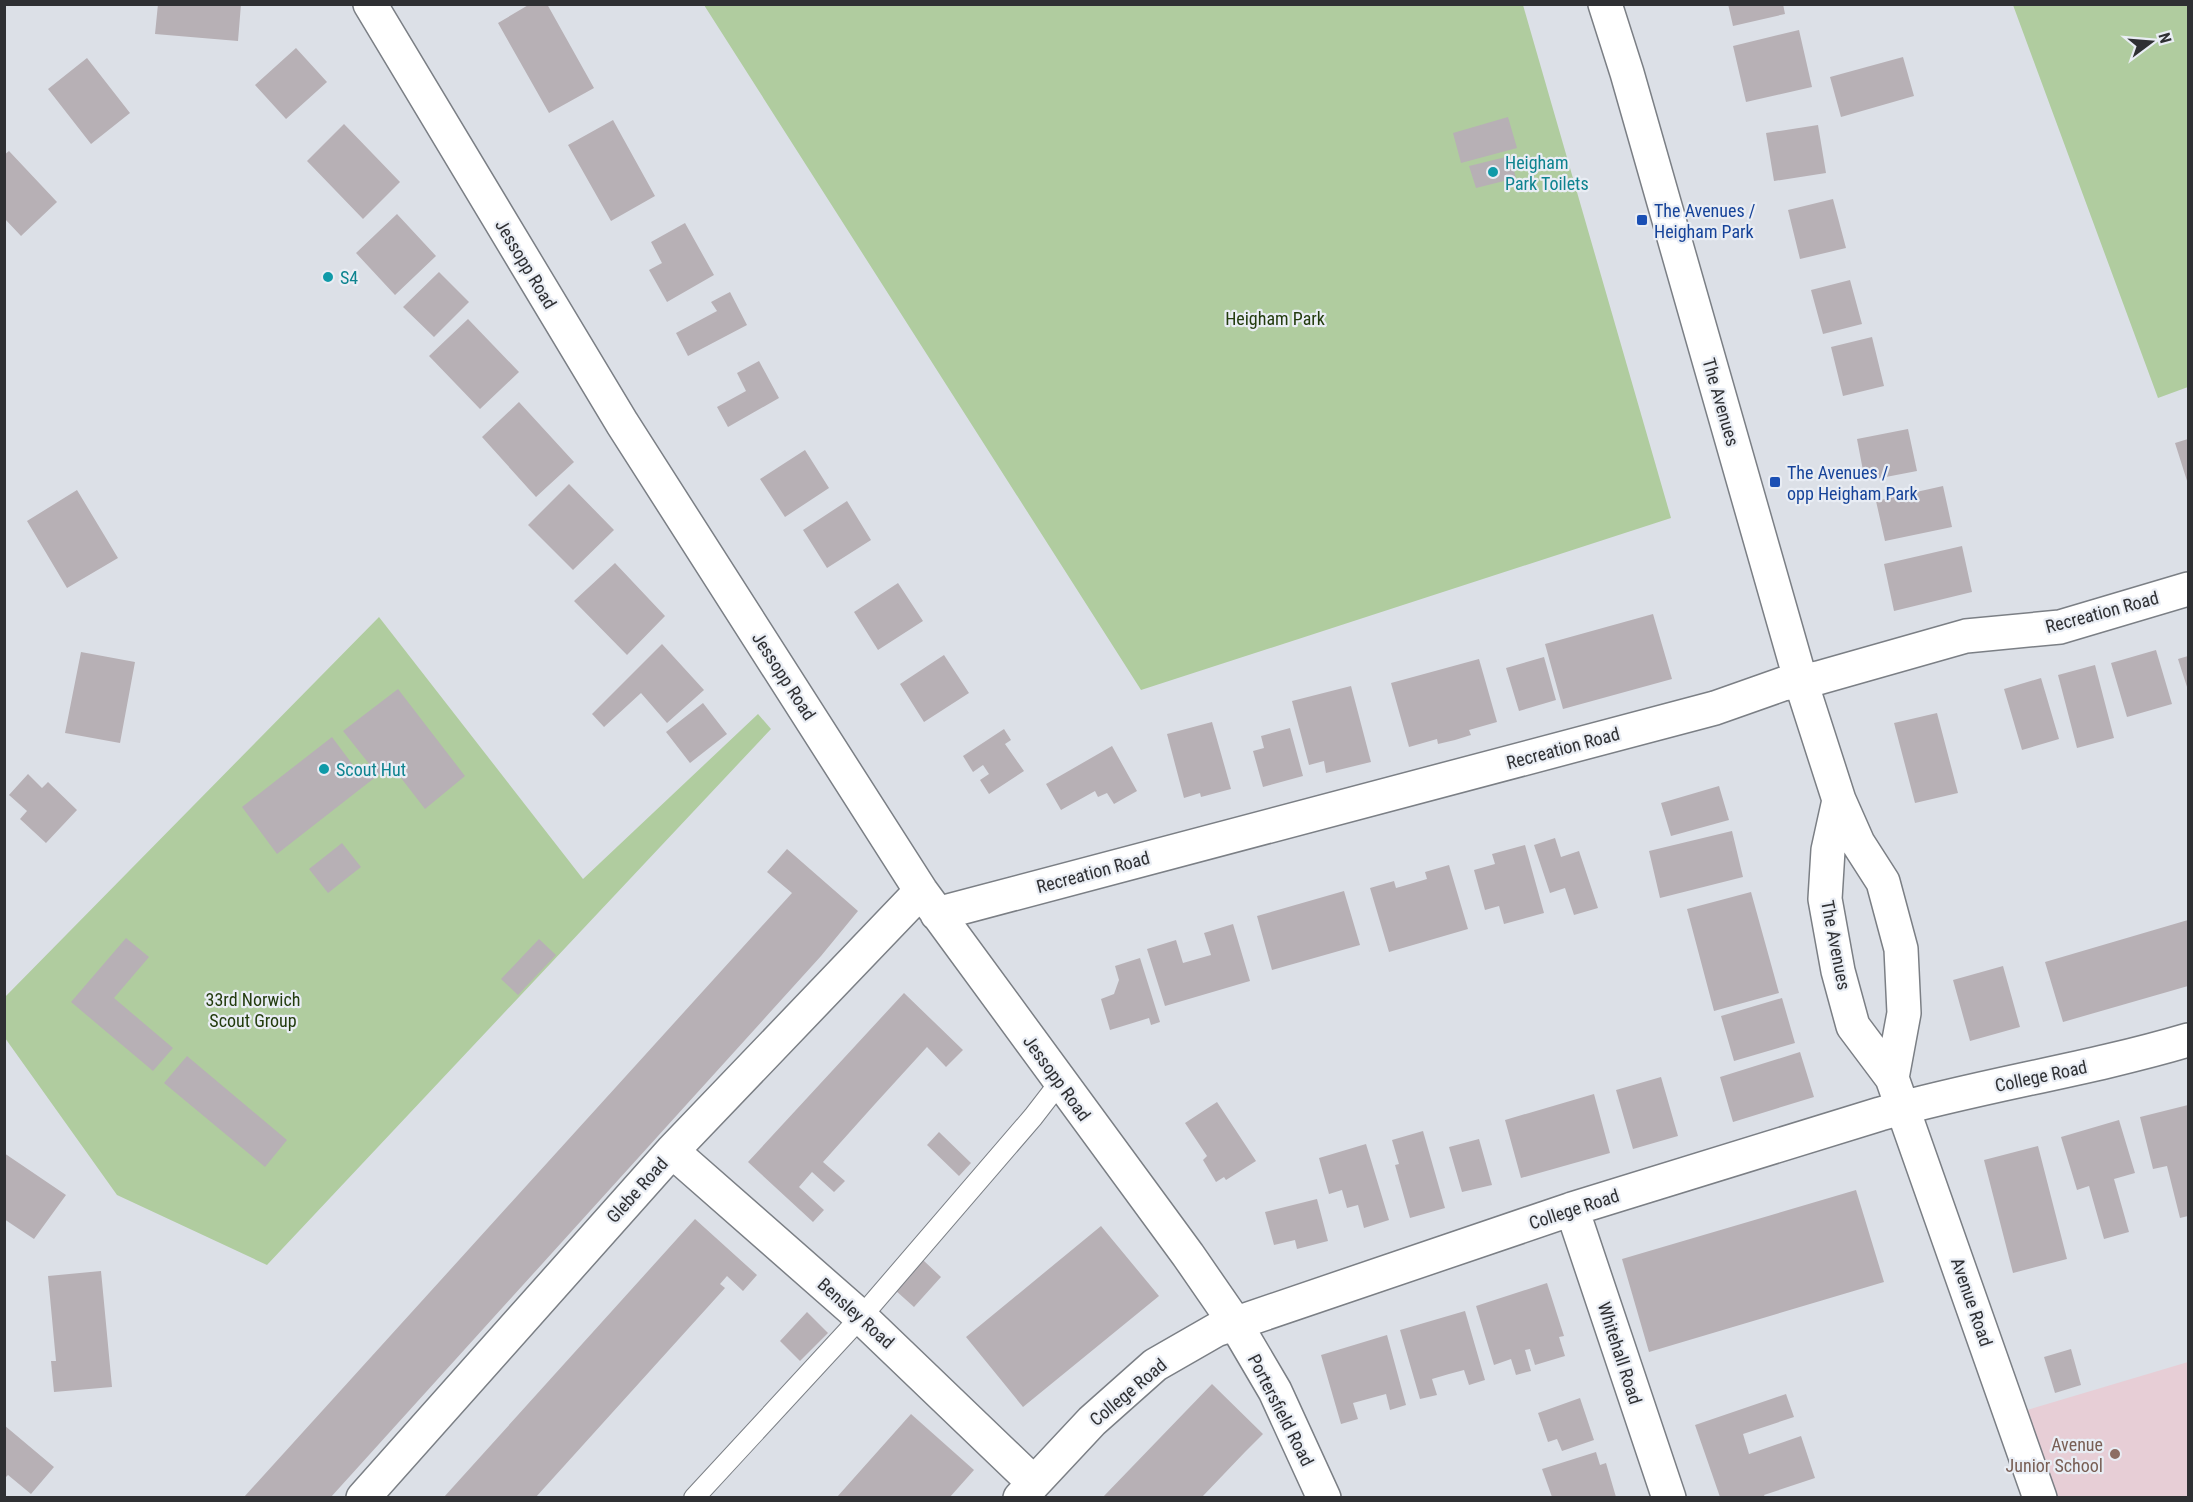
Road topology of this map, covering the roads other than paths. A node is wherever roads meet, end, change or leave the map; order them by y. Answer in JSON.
{"nodes":[{"id":1,"x":370,"y":4,"type":"edge"},
{"id":2,"x":1605,"y":4,"type":"edge"},
{"id":3,"x":2188,"y":589,"type":"edge"},
{"id":4,"x":1801,"y":682,"type":"junction"},
{"id":5,"x":1839,"y":800,"type":"junction"},
{"id":6,"x":929,"y":902,"type":"junction"},
{"id":7,"x":2188,"y":1040,"type":"edge"},
{"id":8,"x":1060,"y":1082,"type":"junction"},
{"id":9,"x":1897,"y":1093,"type":"junction"},
{"id":10,"x":672,"y":1151,"type":"junction"},
{"id":11,"x":1572,"y":1209,"type":"junction"},
{"id":12,"x":861,"y":1317,"type":"junction"},
{"id":13,"x":1235,"y":1323,"type":"junction"},
{"id":14,"x":1026,"y":1490,"type":"edge"},
{"id":15,"x":363,"y":1497,"type":"edge"},
{"id":16,"x":694,"y":1497,"type":"edge"},
{"id":17,"x":1324,"y":1497,"type":"edge"},
{"id":18,"x":1669,"y":1497,"type":"edge"},
{"id":19,"x":2040,"y":1497,"type":"edge"}],
"edges":[{"from":1,"to":6,"type":"street","name":"Jessopp Road"},
{"from":2,"to":4,"type":"street","name":"The Avenues"},
{"from":3,"to":4,"type":"street","name":"Recreation Road"},
{"from":4,"to":5,"type":"street","name":"The Avenues"},
{"from":4,"to":6,"type":"street","name":"Recreation Road"},
{"from":5,"to":9,"type":"street","name":"The Avenues"},
{"from":5,"to":9,"type":"street","name":"The Avenues"},
{"from":6,"to":8,"type":"street","name":"Jessopp Road"},
{"from":6,"to":10,"type":"street","name":"Glebe Road"},
{"from":7,"to":9,"type":"street","name":"College Road"},
{"from":8,"to":12,"type":"lane"},
{"from":8,"to":13,"type":"street","name":"Jessopp Road"},
{"from":9,"to":11,"type":"street","name":"College Road"},
{"from":9,"to":19,"type":"street","name":"Avenue Road"},
{"from":10,"to":12,"type":"street","name":"Bensley Road"},
{"from":10,"to":15,"type":"street","name":"Glebe Road"},
{"from":11,"to":13,"type":"street","name":"College Road"},
{"from":11,"to":18,"type":"street","name":"Whitehall Road"},
{"from":12,"to":14,"type":"street","name":"Bensley Road"},
{"from":12,"to":16,"type":"lane"},
{"from":13,"to":14,"type":"street","name":"College Road"},
{"from":13,"to":17,"type":"street","name":"Portersfield Road"}]}
